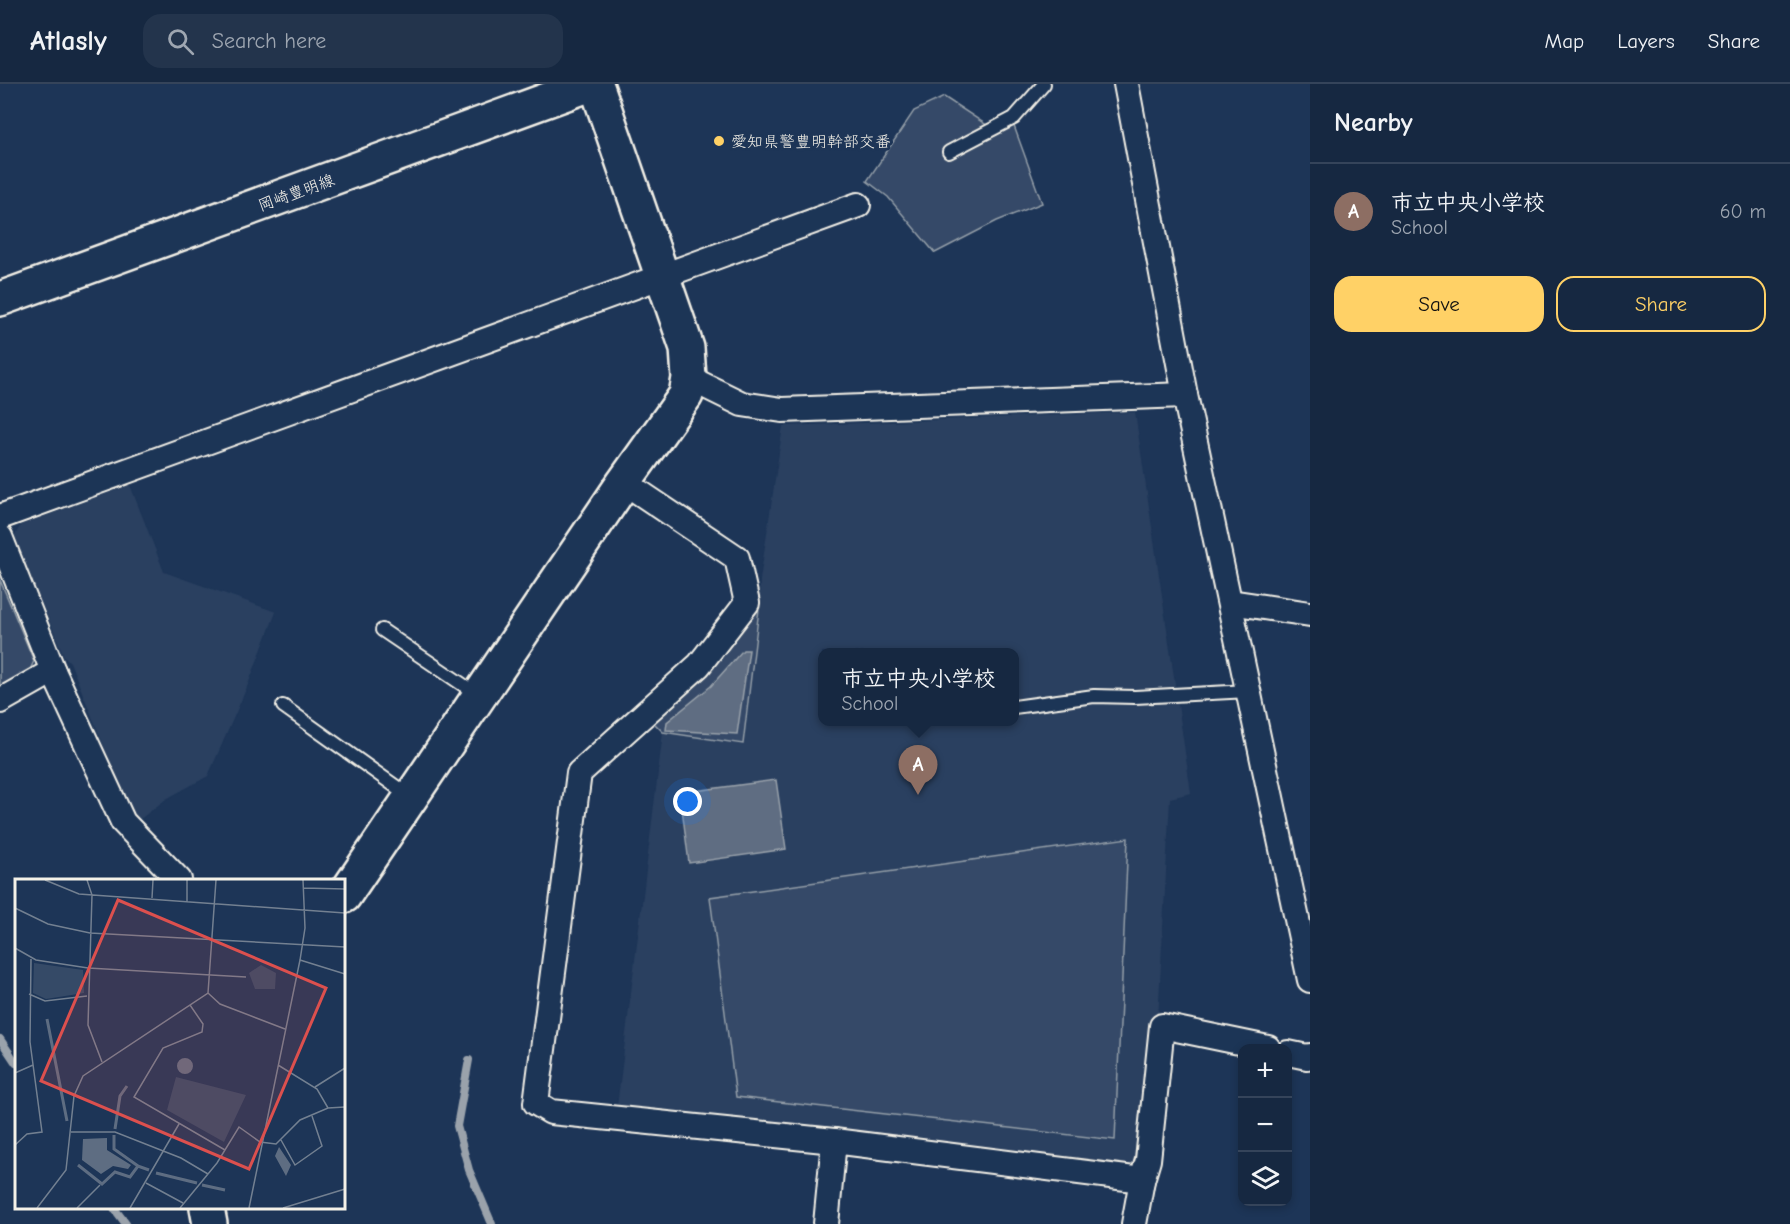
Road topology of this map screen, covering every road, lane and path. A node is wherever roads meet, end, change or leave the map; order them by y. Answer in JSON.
{"nodes":[{"id":1,"x":594,"y":84,"type":"edge"},
{"id":2,"x":1044,"y":84,"type":"edge"},
{"id":3,"x":1126,"y":84,"type":"edge"},
{"id":4,"x":949,"y":152,"type":"dead end"},
{"id":5,"x":858,"y":205,"type":"dead end"},
{"id":6,"x":663,"y":276,"type":"junction"},
{"id":7,"x":0,"y":299,"type":"edge"},
{"id":8,"x":689,"y":378,"type":"junction"},
{"id":9,"x":1185,"y":395,"type":"junction"},
{"id":10,"x":624,"y":482,"type":"junction"},
{"id":11,"x":0,"y":517,"type":"edge"},
{"id":12,"x":0,"y":537,"type":"edge"},
{"id":13,"x":1230,"y":602,"type":"junction"},
{"id":14,"x":1310,"y":614,"type":"edge"},
{"id":15,"x":382,"y":630,"type":"dead end"},
{"id":16,"x":53,"y":671,"type":"junction"},
{"id":17,"x":1249,"y":691,"type":"junction"},
{"id":18,"x":479,"y":696,"type":"junction"},
{"id":19,"x":0,"y":701,"type":"edge"},
{"id":20,"x":283,"y":706,"type":"dead end"},
{"id":21,"x":1019,"y":706,"type":"edge"},
{"id":22,"x":410,"y":797,"type":"junction"},
{"id":23,"x":178,"y":879,"type":"edge"},
{"id":24,"x":345,"y":894,"type":"edge"},
{"id":25,"x":1310,"y":980,"type":"edge"},
{"id":26,"x":1249,"y":1044,"type":"edge"},
{"id":27,"x":1292,"y":1054,"type":"edge"},
{"id":28,"x":1310,"y":1056,"type":"edge"},
{"id":29,"x":834,"y":1141,"type":"junction"},
{"id":30,"x":1142,"y":1180,"type":"junction"},
{"id":31,"x":207,"y":1209,"type":"edge"},
{"id":32,"x":210,"y":1224,"type":"edge"},
{"id":33,"x":826,"y":1224,"type":"edge"},
{"id":34,"x":1134,"y":1224,"type":"edge"}],
"edges":[{"from":1,"to":6,"type":"street"},
{"from":1,"to":7,"type":"street","name":"岡崎豊明線"},
{"from":2,"to":4,"type":"lane"},
{"from":3,"to":9,"type":"street"},
{"from":5,"to":6,"type":"street"},
{"from":6,"to":8,"type":"street"},
{"from":6,"to":11,"type":"street"},
{"from":8,"to":9,"type":"street"},
{"from":8,"to":10,"type":"street"},
{"from":9,"to":13,"type":"street"},
{"from":10,"to":18,"type":"street"},
{"from":10,"to":29,"type":"street"},
{"from":12,"to":16,"type":"street"},
{"from":13,"to":14,"type":"street"},
{"from":13,"to":17,"type":"street"},
{"from":15,"to":18,"type":"lane"},
{"from":16,"to":19,"type":"street"},
{"from":16,"to":23,"type":"street"},
{"from":17,"to":21,"type":"lane"},
{"from":17,"to":25,"type":"street"},
{"from":18,"to":22,"type":"street"},
{"from":20,"to":22,"type":"lane"},
{"from":22,"to":24,"type":"street"},
{"from":26,"to":30,"type":"street"},
{"from":27,"to":28,"type":"street"},
{"from":29,"to":30,"type":"street"},
{"from":29,"to":33,"type":"street"},
{"from":30,"to":34,"type":"street"},
{"from":31,"to":32,"type":"street"}]}
